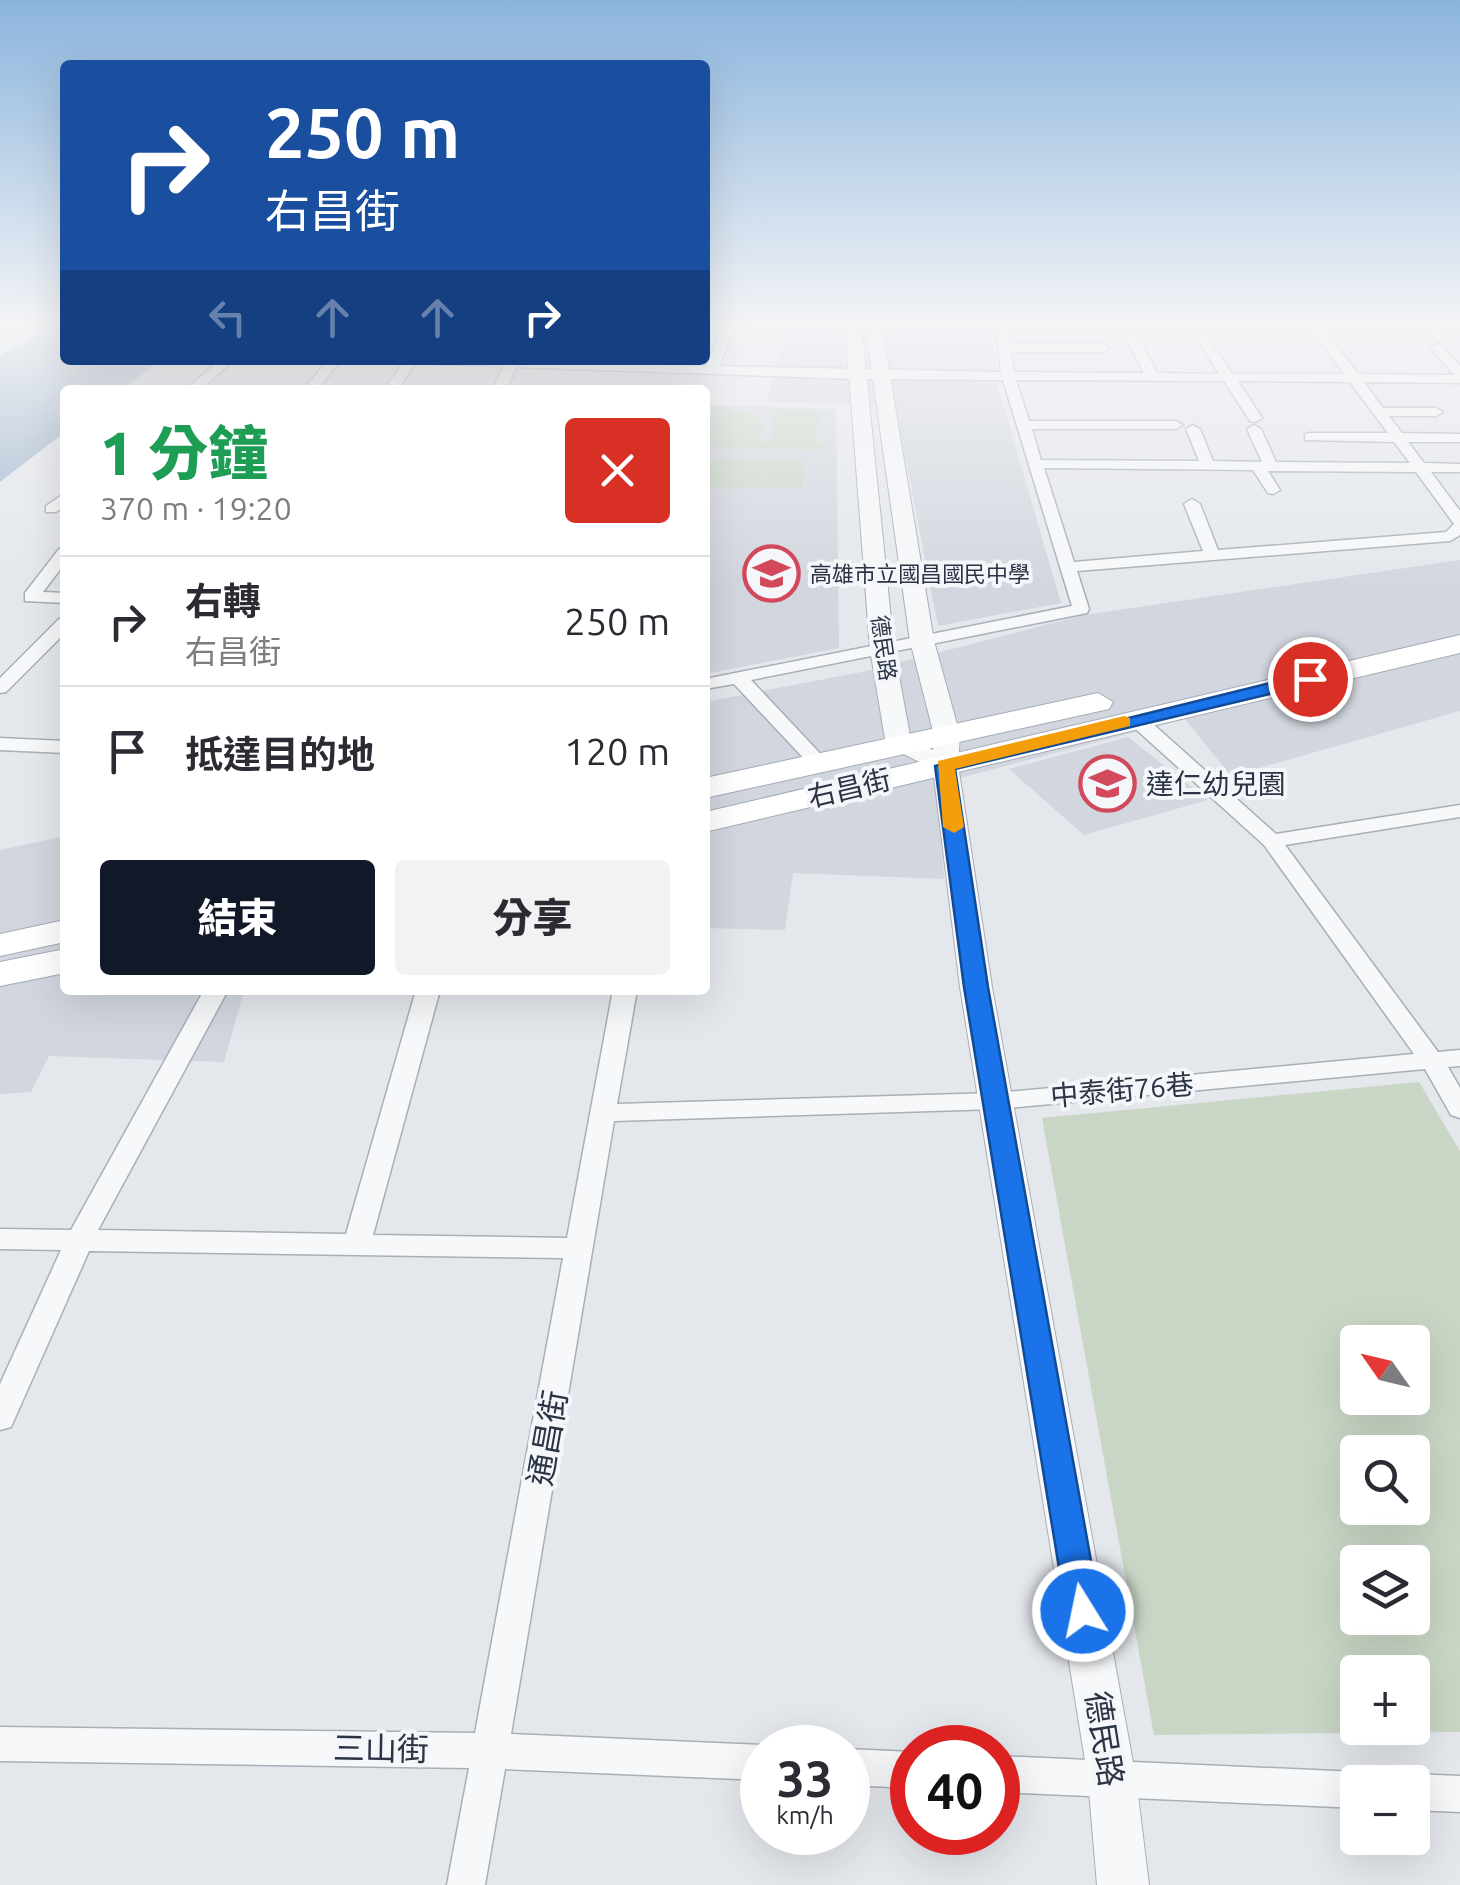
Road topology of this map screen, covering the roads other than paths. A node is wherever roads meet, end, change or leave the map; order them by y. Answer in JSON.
{"nodes":[{"id":1,"x":868,"y":410,"type":"edge"},
{"id":2,"x":873,"y":410,"type":"edge"},
{"id":3,"x":1019,"y":410,"type":"edge"},
{"id":4,"x":1247,"y":410,"type":"edge"},
{"id":5,"x":1111,"y":412,"type":"dead end"},
{"id":6,"x":1379,"y":412,"type":"joint"},
{"id":7,"x":1436,"y":412,"type":"dead end"},
{"id":8,"x":1021,"y":418,"type":"junction"},
{"id":9,"x":1176,"y":425,"type":"dead end"},
{"id":10,"x":1193,"y":429,"type":"dead end"},
{"id":11,"x":1310,"y":437,"type":"dead end"},
{"id":12,"x":1398,"y":437,"type":"junction"},
{"id":13,"x":1460,"y":438,"type":"edge"},
{"id":14,"x":1036,"y":464,"type":"junction"},
{"id":15,"x":1208,"y":466,"type":"junction"},
{"id":16,"x":1265,"y":466,"type":"junction"},
{"id":17,"x":1420,"y":468,"type":"junction"},
{"id":18,"x":1460,"y":468,"type":"edge"},
{"id":19,"x":1273,"y":490,"type":"dead end"},
{"id":20,"x":1440,"y":493,"type":"junction"},
{"id":21,"x":1460,"y":494,"type":"edge"},
{"id":22,"x":1192,"y":504,"type":"dead end"},
{"id":23,"x":1458,"y":527,"type":"edge"},
{"id":24,"x":1212,"y":555,"type":"junction"},
{"id":25,"x":60,"y":559,"type":"edge"},
{"id":26,"x":1068,"y":567,"type":"junction"},
{"id":27,"x":820,"y":577,"type":"dead end"},
{"id":28,"x":875,"y":578,"type":"junction"},
{"id":29,"x":60,"y":598,"type":"edge"},
{"id":30,"x":1460,"y":622,"type":"edge"},
{"id":31,"x":60,"y":628,"type":"edge"},
{"id":32,"x":922,"y":641,"type":"junction"},
{"id":33,"x":1460,"y":644,"type":"edge"},
{"id":34,"x":883,"y":655,"type":"junction"},
{"id":35,"x":743,"y":682,"type":"junction"},
{"id":36,"x":710,"y":684,"type":"edge"},
{"id":37,"x":0,"y":688,"type":"edge"},
{"id":38,"x":1136,"y":719,"type":"junction"},
{"id":39,"x":0,"y":744,"type":"edge"},
{"id":40,"x":899,"y":745,"type":"junction"},
{"id":41,"x":60,"y":748,"type":"edge"},
{"id":42,"x":946,"y":750,"type":"junction"},
{"id":43,"x":818,"y":762,"type":"junction"},
{"id":44,"x":710,"y":787,"type":"edge"},
{"id":45,"x":1460,"y":811,"type":"edge"},
{"id":46,"x":710,"y":821,"type":"edge"},
{"id":47,"x":1271,"y":841,"type":"junction"},
{"id":48,"x":60,"y":932,"type":"edge"},
{"id":49,"x":0,"y":945,"type":"edge"},
{"id":50,"x":60,"y":962,"type":"edge"},
{"id":51,"x":0,"y":974,"type":"edge"},
{"id":52,"x":213,"y":995,"type":"edge"},
{"id":53,"x":427,"y":995,"type":"edge"},
{"id":54,"x":624,"y":995,"type":"edge"},
{"id":55,"x":1460,"y":1058,"type":"edge"},
{"id":56,"x":1432,"y":1061,"type":"junction"},
{"id":57,"x":996,"y":1101,"type":"junction"},
{"id":58,"x":1460,"y":1109,"type":"edge"},
{"id":59,"x":604,"y":1114,"type":"junction"},
{"id":60,"x":0,"y":1239,"type":"edge"},
{"id":61,"x":79,"y":1241,"type":"junction"},
{"id":62,"x":356,"y":1244,"type":"junction"},
{"id":63,"x":580,"y":1248,"type":"junction"},
{"id":64,"x":0,"y":1418,"type":"edge"},
{"id":65,"x":0,"y":1744,"type":"edge"},
{"id":66,"x":493,"y":1751,"type":"junction"},
{"id":67,"x":740,"y":1762,"type":"edge"},
{"id":68,"x":1020,"y":1775,"type":"edge"},
{"id":69,"x":1112,"y":1779,"type":"junction"},
{"id":70,"x":1340,"y":1789,"type":"edge"},
{"id":71,"x":1430,"y":1793,"type":"edge"},
{"id":72,"x":1460,"y":1794,"type":"edge"},
{"id":73,"x":466,"y":1885,"type":"edge"},
{"id":74,"x":1123,"y":1885,"type":"edge"}],
"edges":[{"from":1,"to":28,"type":"street","name":"德民路"},
{"from":2,"to":32,"type":"street","name":"德民路"},
{"from":3,"to":8,"type":"street"},
{"from":4,"to":16,"type":"street"},
{"from":5,"to":8,"type":"street"},
{"from":6,"to":7,"type":"street"},
{"from":6,"to":12,"type":"street"},
{"from":8,"to":9,"type":"street"},
{"from":8,"to":14,"type":"street"},
{"from":10,"to":15,"type":"street"},
{"from":11,"to":12,"type":"street"},
{"from":12,"to":13,"type":"street"},
{"from":12,"to":17,"type":"street"},
{"from":14,"to":15,"type":"street"},
{"from":14,"to":26,"type":"street"},
{"from":15,"to":16,"type":"street"},
{"from":16,"to":17,"type":"street"},
{"from":16,"to":19,"type":"street"},
{"from":17,"to":18,"type":"street"},
{"from":17,"to":20,"type":"street"},
{"from":20,"to":21,"type":"street"},
{"from":20,"to":23,"type":"street"},
{"from":22,"to":24,"type":"street"},
{"from":23,"to":24,"type":"street"},
{"from":24,"to":26,"type":"street"},
{"from":25,"to":29,"type":"street"},
{"from":26,"to":32,"type":"street"},
{"from":27,"to":28,"type":"street"},
{"from":28,"to":34,"type":"street","name":"德民路"},
{"from":30,"to":42,"type":"main road","name":"右昌街"},
{"from":31,"to":37,"type":"street"},
{"from":32,"to":34,"type":"street"},
{"from":32,"to":42,"type":"street","name":"德民路"},
{"from":33,"to":38,"type":"main road","name":"右昌街"},
{"from":34,"to":35,"type":"street"},
{"from":34,"to":40,"type":"street","name":"德民路"},
{"from":35,"to":36,"type":"street"},
{"from":35,"to":43,"type":"street"},
{"from":38,"to":42,"type":"main road","name":"右昌街"},
{"from":38,"to":47,"type":"street"},
{"from":39,"to":41,"type":"street"},
{"from":40,"to":42,"type":"main road","name":"右昌街"},
{"from":40,"to":43,"type":"main road","name":"右昌街"},
{"from":42,"to":46,"type":"main road","name":"右昌街"},
{"from":42,"to":57,"type":"street","name":"德民路"},
{"from":43,"to":44,"type":"main road","name":"右昌街"},
{"from":45,"to":47,"type":"street"},
{"from":47,"to":56,"type":"street"},
{"from":48,"to":49,"type":"main road"},
{"from":50,"to":51,"type":"main road"},
{"from":52,"to":61,"type":"street"},
{"from":53,"to":62,"type":"street"},
{"from":54,"to":59,"type":"street","name":"通昌街"},
{"from":55,"to":56,"type":"street","name":"中泰街76巷"},
{"from":56,"to":57,"type":"street","name":"中泰街76巷"},
{"from":56,"to":58,"type":"street"},
{"from":57,"to":59,"type":"street","name":"中泰街76巷"},
{"from":57,"to":69,"type":"street","name":"德民路"},
{"from":59,"to":63,"type":"street","name":"通昌街"},
{"from":60,"to":61,"type":"street"},
{"from":61,"to":62,"type":"street"},
{"from":61,"to":64,"type":"street"},
{"from":62,"to":63,"type":"street"},
{"from":63,"to":66,"type":"street","name":"通昌街"},
{"from":65,"to":66,"type":"street","name":"三山街"},
{"from":66,"to":67,"type":"street","name":"三山街"},
{"from":66,"to":73,"type":"street","name":"通昌街"},
{"from":68,"to":69,"type":"street"},
{"from":69,"to":70,"type":"street"},
{"from":69,"to":74,"type":"street","name":"德民路"},
{"from":71,"to":72,"type":"street"}]}
